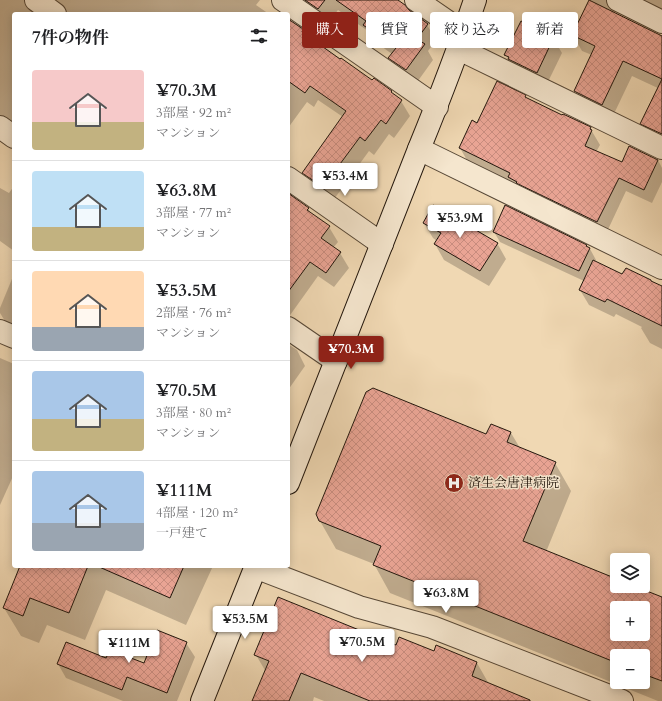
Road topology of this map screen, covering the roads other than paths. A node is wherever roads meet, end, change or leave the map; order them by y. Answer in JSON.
{"nodes":[{"id":1,"x":36,"y":0,"type":"edge"},
{"id":2,"x":283,"y":0,"type":"edge"},
{"id":3,"x":416,"y":0,"type":"edge"},
{"id":4,"x":475,"y":0,"type":"edge"},
{"id":5,"x":618,"y":0,"type":"edge"},
{"id":6,"x":52,"y":12,"type":"edge"},
{"id":7,"x":471,"y":12,"type":"edge"},
{"id":8,"x":430,"y":13,"type":"edge"},
{"id":9,"x":662,"y":22,"type":"edge"},
{"id":10,"x":458,"y":48,"type":"edge"},
{"id":11,"x":474,"y":48,"type":"edge"},
{"id":12,"x":437,"y":107,"type":"junction"},
{"id":13,"x":0,"y":127,"type":"edge"},
{"id":14,"x":12,"y":136,"type":"edge"},
{"id":15,"x":662,"y":148,"type":"edge"},
{"id":16,"x":419,"y":149,"type":"junction"},
{"id":17,"x":290,"y":179,"type":"edge"},
{"id":18,"x":382,"y":244,"type":"junction"},
{"id":19,"x":662,"y":268,"type":"edge"},
{"id":20,"x":290,"y":329,"type":"edge"},
{"id":21,"x":0,"y":331,"type":"edge"},
{"id":22,"x":12,"y":336,"type":"edge"},
{"id":23,"x":336,"y":361,"type":"junction"},
{"id":24,"x":291,"y":469,"type":"edge"},
{"id":25,"x":256,"y":568,"type":"edge"},
{"id":26,"x":259,"y":568,"type":"edge"},
{"id":27,"x":202,"y":701,"type":"edge"},
{"id":28,"x":622,"y":701,"type":"edge"}],
"edges":[{"from":1,"to":6,"type":"street"},
{"from":2,"to":12,"type":"street"},
{"from":3,"to":8,"type":"street"},
{"from":4,"to":7,"type":"street"},
{"from":5,"to":9,"type":"street"},
{"from":10,"to":12,"type":"street"},
{"from":11,"to":15,"type":"street"},
{"from":12,"to":16,"type":"street"},
{"from":13,"to":14,"type":"street"},
{"from":16,"to":18,"type":"street"},
{"from":16,"to":19,"type":"street"},
{"from":17,"to":18,"type":"street"},
{"from":18,"to":23,"type":"street"},
{"from":20,"to":23,"type":"street"},
{"from":21,"to":22,"type":"street"},
{"from":23,"to":24,"type":"street"},
{"from":25,"to":27,"type":"street"},
{"from":26,"to":28,"type":"street"}]}
